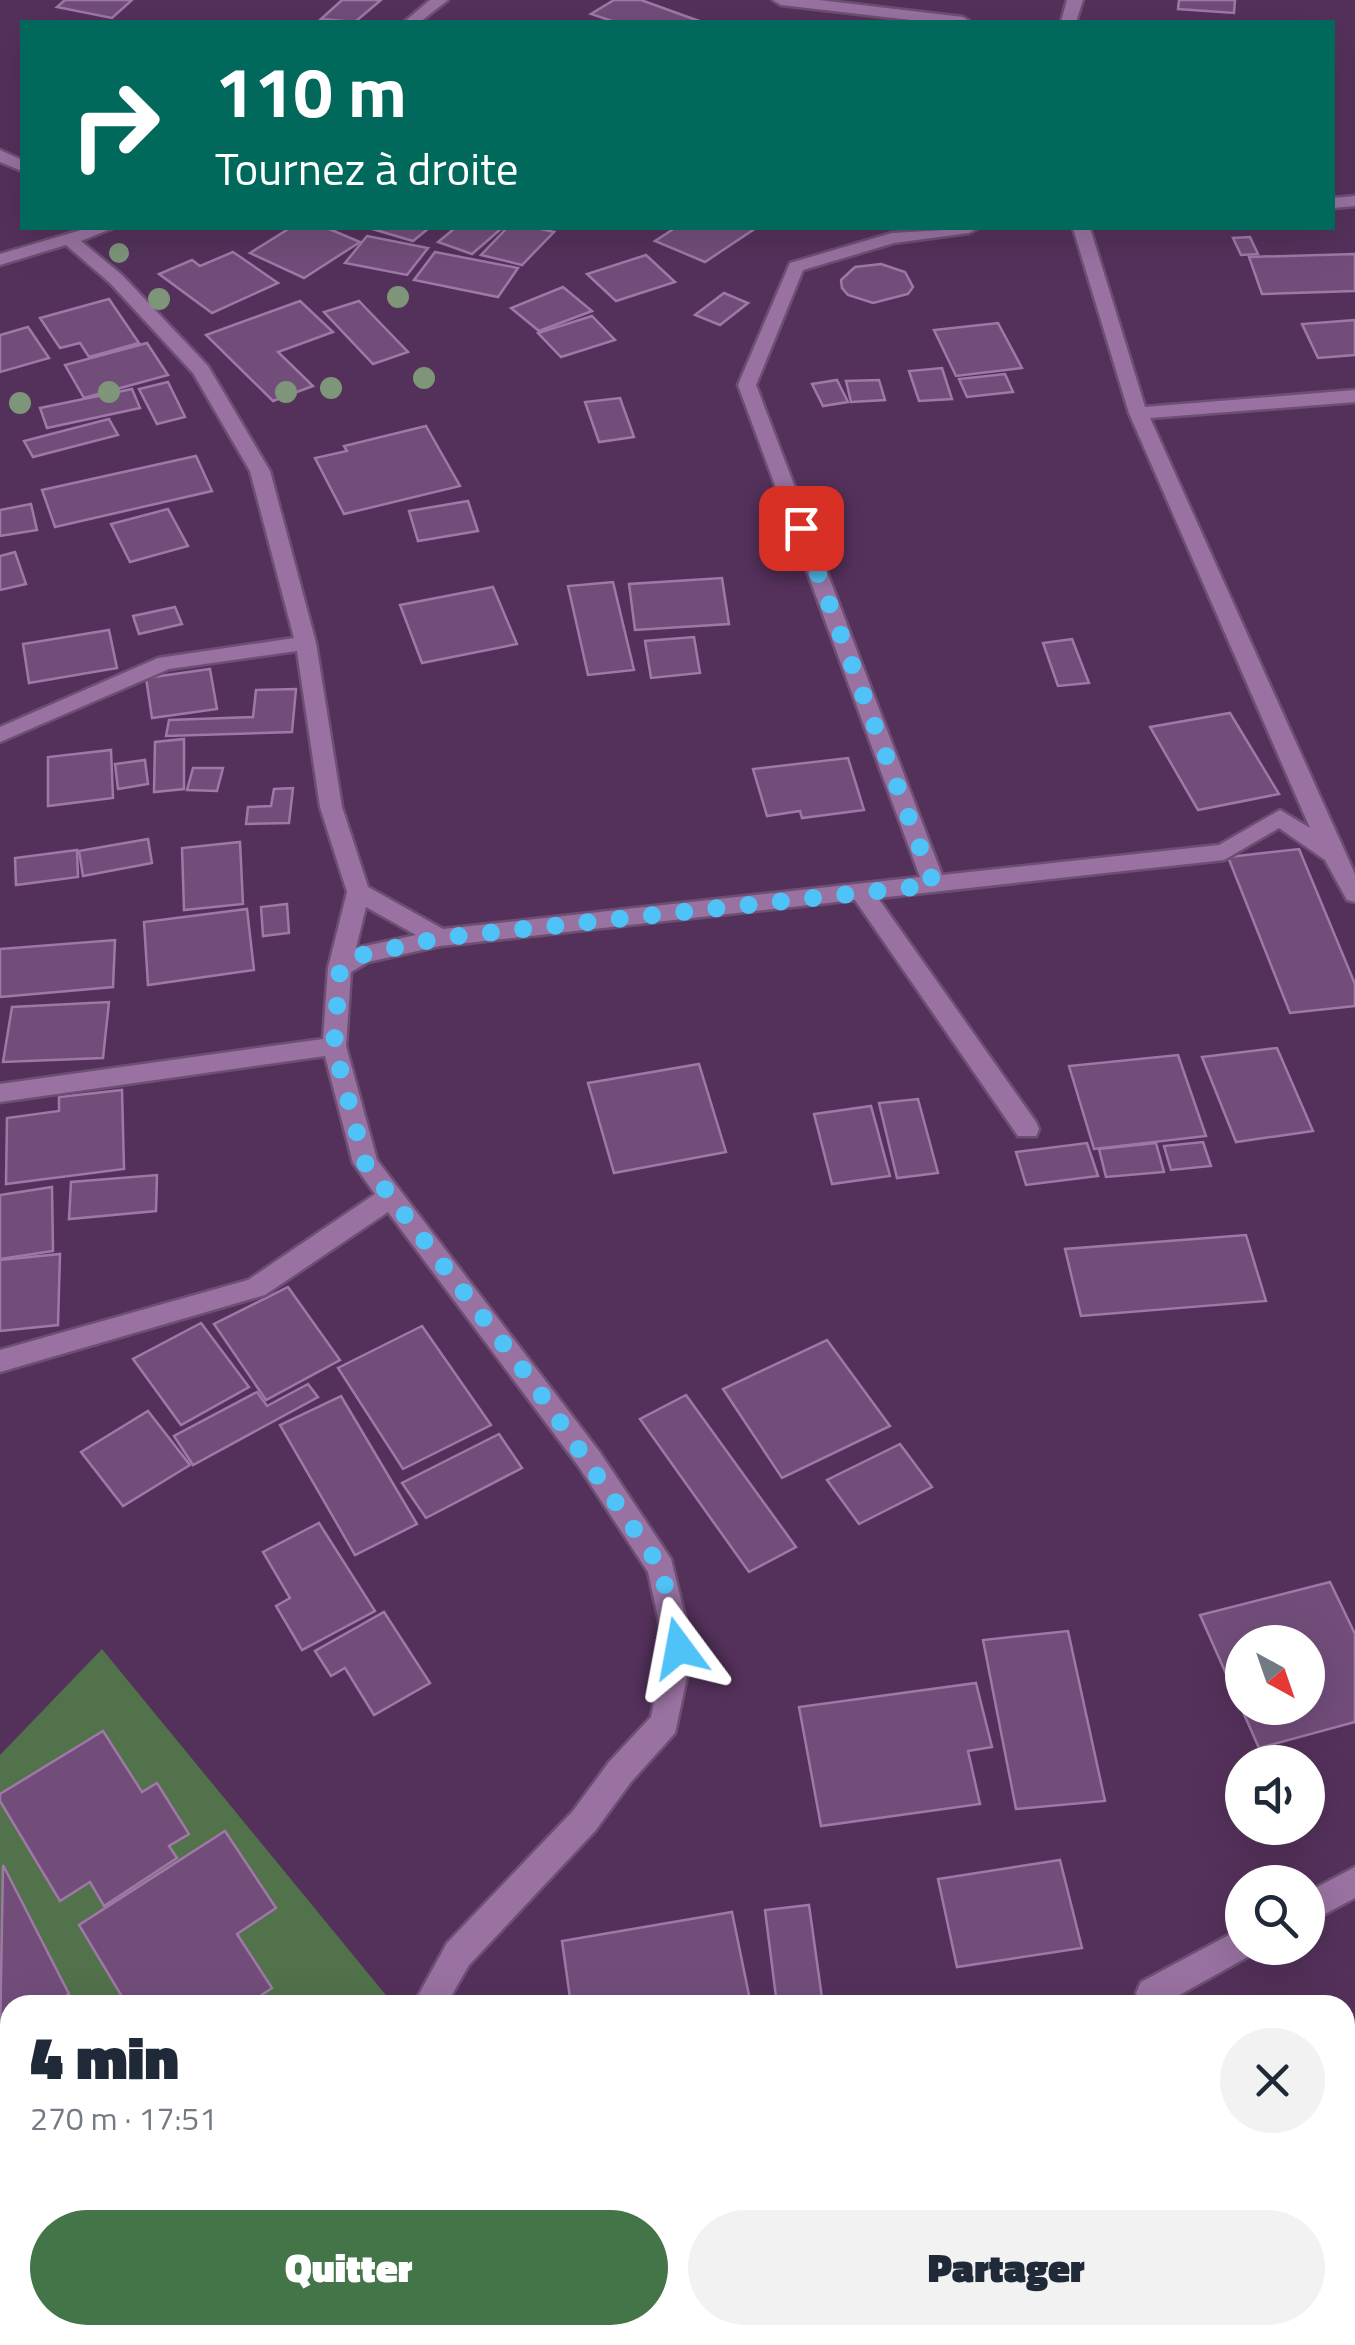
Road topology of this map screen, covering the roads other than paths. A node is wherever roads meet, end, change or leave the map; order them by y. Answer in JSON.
{"nodes":[{"id":1,"x":440,"y":0,"type":"edge"},
{"id":2,"x":781,"y":0,"type":"edge"},
{"id":3,"x":415,"y":20,"type":"edge"},
{"id":4,"x":947,"y":20,"type":"edge"},
{"id":5,"x":99,"y":230,"type":"edge"},
{"id":6,"x":954,"y":230,"type":"edge"},
{"id":7,"x":1082,"y":230,"type":"edge"},
{"id":8,"x":70,"y":240,"type":"junction"},
{"id":9,"x":0,"y":260,"type":"edge"},
{"id":10,"x":1355,"y":396,"type":"edge"},
{"id":11,"x":1138,"y":413,"type":"junction"},
{"id":12,"x":306,"y":644,"type":"junction"},
{"id":13,"x":0,"y":735,"type":"edge"},
{"id":14,"x":1333,"y":855,"type":"junction"},
{"id":15,"x":934,"y":885,"type":"junction"},
{"id":16,"x":358,"y":892,"type":"junction"},
{"id":17,"x":862,"y":892,"type":"junction"},
{"id":18,"x":1355,"y":894,"type":"edge"},
{"id":19,"x":440,"y":938,"type":"junction"},
{"id":20,"x":340,"y":968,"type":"junction"},
{"id":21,"x":334,"y":1046,"type":"junction"},
{"id":22,"x":0,"y":1093,"type":"edge"},
{"id":23,"x":1027,"y":1129,"type":"dead end"},
{"id":24,"x":390,"y":1196,"type":"junction"},
{"id":25,"x":0,"y":1361,"type":"edge"},
{"id":26,"x":1355,"y":1882,"type":"edge"},
{"id":27,"x":1325,"y":1899,"type":"edge"},
{"id":28,"x":1225,"y":1953,"type":"edge"},
{"id":29,"x":1152,"y":1993,"type":"dead end"},
{"id":30,"x":435,"y":1995,"type":"edge"}],
"edges":[{"from":1,"to":3,"type":"street"},
{"from":2,"to":4,"type":"street"},
{"from":5,"to":8,"type":"street"},
{"from":6,"to":15,"type":"street"},
{"from":7,"to":11,"type":"street"},
{"from":8,"to":9,"type":"street"},
{"from":8,"to":12,"type":"street"},
{"from":10,"to":11,"type":"street"},
{"from":11,"to":14,"type":"street"},
{"from":12,"to":13,"type":"street"},
{"from":12,"to":16,"type":"street"},
{"from":14,"to":15,"type":"street"},
{"from":14,"to":18,"type":"street"},
{"from":15,"to":17,"type":"street"},
{"from":16,"to":19,"type":"street"},
{"from":16,"to":20,"type":"street"},
{"from":17,"to":19,"type":"street"},
{"from":17,"to":23,"type":"street"},
{"from":19,"to":20,"type":"street"},
{"from":20,"to":21,"type":"street"},
{"from":21,"to":22,"type":"street"},
{"from":21,"to":24,"type":"street"},
{"from":24,"to":25,"type":"street"},
{"from":24,"to":30,"type":"street"},
{"from":26,"to":27,"type":"street"},
{"from":28,"to":29,"type":"street"}]}
